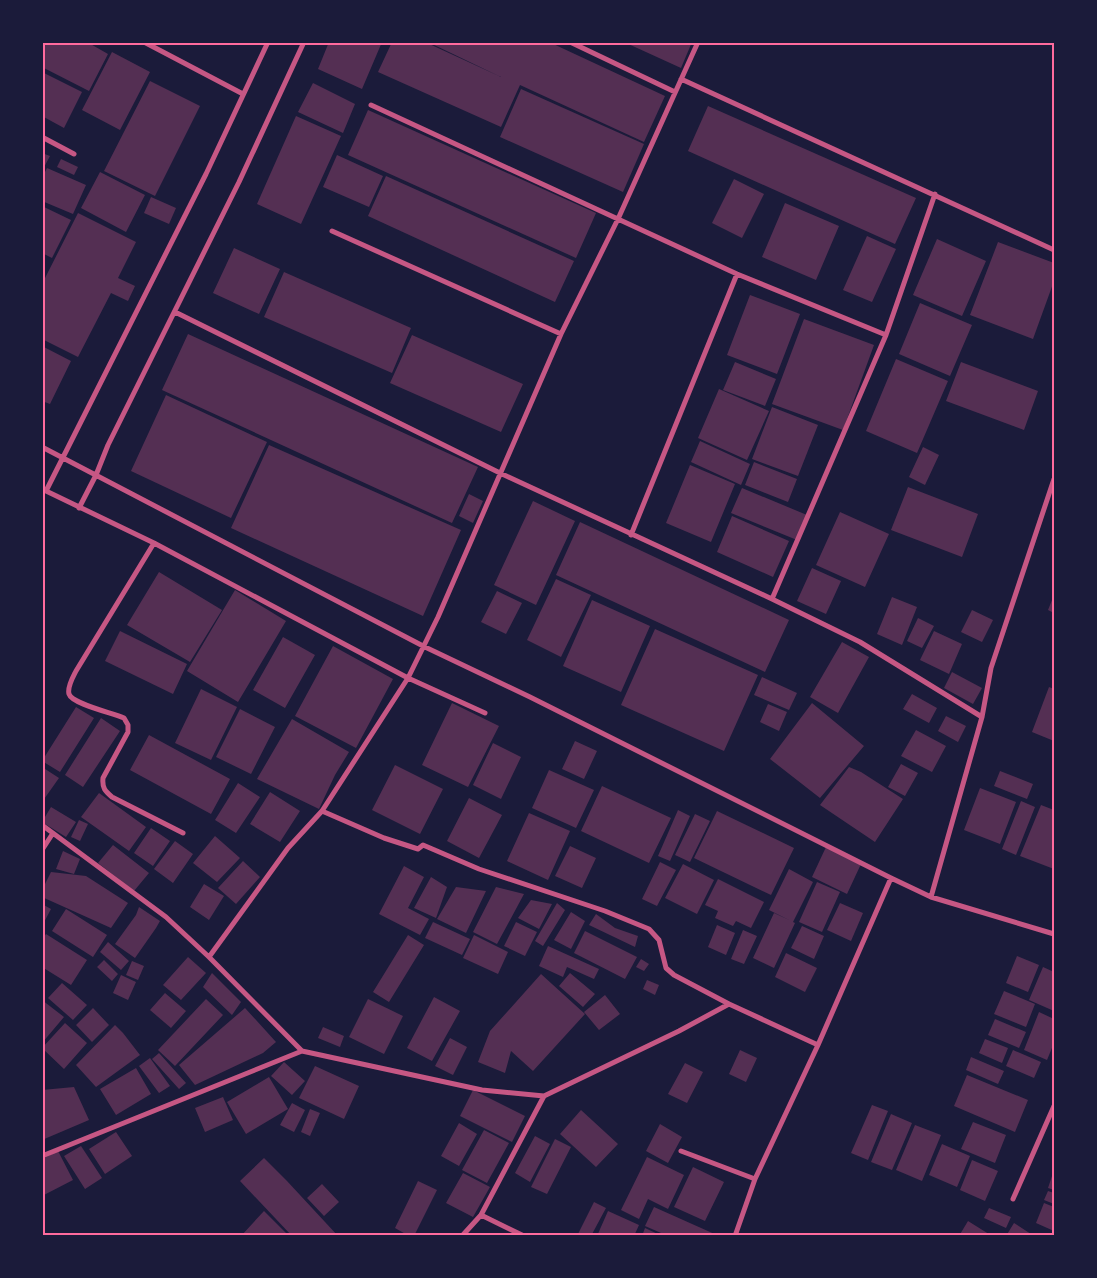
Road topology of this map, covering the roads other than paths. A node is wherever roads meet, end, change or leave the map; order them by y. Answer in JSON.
{"nodes":[{"id":1,"x":144,"y":42,"type":"edge"},
{"id":2,"x":268,"y":42,"type":"edge"},
{"id":3,"x":304,"y":42,"type":"edge"},
{"id":4,"x":570,"y":42,"type":"edge"},
{"id":5,"x":698,"y":42,"type":"edge"},
{"id":6,"x":681,"y":79,"type":"junction"},
{"id":7,"x":675,"y":92,"type":"junction"},
{"id":8,"x":243,"y":94,"type":"junction"},
{"id":9,"x":371,"y":105,"type":"dead end"},
{"id":10,"x":42,"y":137,"type":"edge"},
{"id":11,"x":74,"y":154,"type":"dead end"},
{"id":12,"x":935,"y":194,"type":"junction"},
{"id":13,"x":618,"y":219,"type":"junction"},
{"id":14,"x":332,"y":231,"type":"dead end"},
{"id":15,"x":1054,"y":250,"type":"edge"},
{"id":16,"x":738,"y":274,"type":"junction"},
{"id":17,"x":175,"y":312,"type":"junction"},
{"id":18,"x":561,"y":334,"type":"junction"},
{"id":19,"x":886,"y":335,"type":"junction"},
{"id":20,"x":42,"y":447,"type":"edge"},
{"id":21,"x":62,"y":457,"type":"junction"},
{"id":22,"x":500,"y":473,"type":"junction"},
{"id":23,"x":96,"y":475,"type":"junction"},
{"id":24,"x":1054,"y":478,"type":"edge"},
{"id":25,"x":44,"y":490,"type":"edge"},
{"id":26,"x":79,"y":508,"type":"junction"},
{"id":27,"x":631,"y":535,"type":"junction"},
{"id":28,"x":154,"y":544,"type":"junction"},
{"id":29,"x":772,"y":599,"type":"junction"},
{"id":30,"x":425,"y":647,"type":"junction"},
{"id":31,"x":408,"y":678,"type":"junction"},
{"id":32,"x":485,"y":713,"type":"dead end"},
{"id":33,"x":982,"y":717,"type":"junction"},
{"id":34,"x":322,"y":811,"type":"junction"},
{"id":35,"x":42,"y":825,"type":"edge"},
{"id":36,"x":53,"y":833,"type":"junction"},
{"id":37,"x":183,"y":833,"type":"dead end"},
{"id":38,"x":42,"y":850,"type":"edge"},
{"id":39,"x":891,"y":878,"type":"junction"},
{"id":40,"x":932,"y":897,"type":"junction"},
{"id":41,"x":1054,"y":934,"type":"edge"},
{"id":42,"x":209,"y":957,"type":"junction"},
{"id":43,"x":729,"y":1004,"type":"junction"},
{"id":44,"x":818,"y":1045,"type":"junction"},
{"id":45,"x":302,"y":1051,"type":"junction"},
{"id":46,"x":544,"y":1096,"type":"junction"},
{"id":47,"x":1054,"y":1106,"type":"edge"},
{"id":48,"x":681,"y":1151,"type":"dead end"},
{"id":49,"x":42,"y":1156,"type":"edge"},
{"id":50,"x":755,"y":1179,"type":"junction"},
{"id":51,"x":1013,"y":1199,"type":"dead end"},
{"id":52,"x":482,"y":1215,"type":"junction"},
{"id":53,"x":462,"y":1236,"type":"edge"},
{"id":54,"x":524,"y":1236,"type":"edge"},
{"id":55,"x":735,"y":1236,"type":"edge"}],
"edges":[{"from":1,"to":8,"type":"street"},
{"from":2,"to":8,"type":"street"},
{"from":3,"to":17,"type":"street"},
{"from":4,"to":7,"type":"street"},
{"from":5,"to":6,"type":"street"},
{"from":6,"to":7,"type":"street"},
{"from":6,"to":12,"type":"street"},
{"from":7,"to":13,"type":"street"},
{"from":8,"to":21,"type":"street"},
{"from":9,"to":13,"type":"street"},
{"from":10,"to":11,"type":"street"},
{"from":12,"to":15,"type":"street"},
{"from":12,"to":19,"type":"street"},
{"from":13,"to":16,"type":"street"},
{"from":13,"to":18,"type":"street"},
{"from":14,"to":18,"type":"street"},
{"from":16,"to":19,"type":"street"},
{"from":16,"to":27,"type":"street"},
{"from":17,"to":22,"type":"street"},
{"from":17,"to":23,"type":"street"},
{"from":18,"to":22,"type":"street"},
{"from":19,"to":29,"type":"street"},
{"from":20,"to":21,"type":"street"},
{"from":21,"to":23,"type":"street"},
{"from":21,"to":25,"type":"street"},
{"from":22,"to":27,"type":"street"},
{"from":22,"to":30,"type":"street"},
{"from":23,"to":26,"type":"street"},
{"from":23,"to":30,"type":"street"},
{"from":24,"to":33,"type":"street"},
{"from":25,"to":26,"type":"street"},
{"from":26,"to":28,"type":"street"},
{"from":27,"to":29,"type":"street"},
{"from":28,"to":31,"type":"street"},
{"from":28,"to":37,"type":"street"},
{"from":29,"to":33,"type":"street"},
{"from":30,"to":31,"type":"street"},
{"from":30,"to":39,"type":"street"},
{"from":31,"to":32,"type":"street"},
{"from":31,"to":34,"type":"street"},
{"from":33,"to":40,"type":"street"},
{"from":34,"to":42,"type":"street"},
{"from":34,"to":43,"type":"street"},
{"from":35,"to":36,"type":"street"},
{"from":36,"to":38,"type":"street"},
{"from":36,"to":42,"type":"street"},
{"from":39,"to":40,"type":"street"},
{"from":39,"to":44,"type":"street"},
{"from":40,"to":41,"type":"street"},
{"from":42,"to":45,"type":"street"},
{"from":43,"to":44,"type":"street"},
{"from":43,"to":46,"type":"street"},
{"from":44,"to":50,"type":"street"},
{"from":45,"to":46,"type":"street"},
{"from":45,"to":49,"type":"street"},
{"from":46,"to":52,"type":"street"},
{"from":47,"to":51,"type":"street"},
{"from":48,"to":50,"type":"street"},
{"from":50,"to":55,"type":"street"},
{"from":52,"to":53,"type":"street"},
{"from":52,"to":54,"type":"street"}]}
